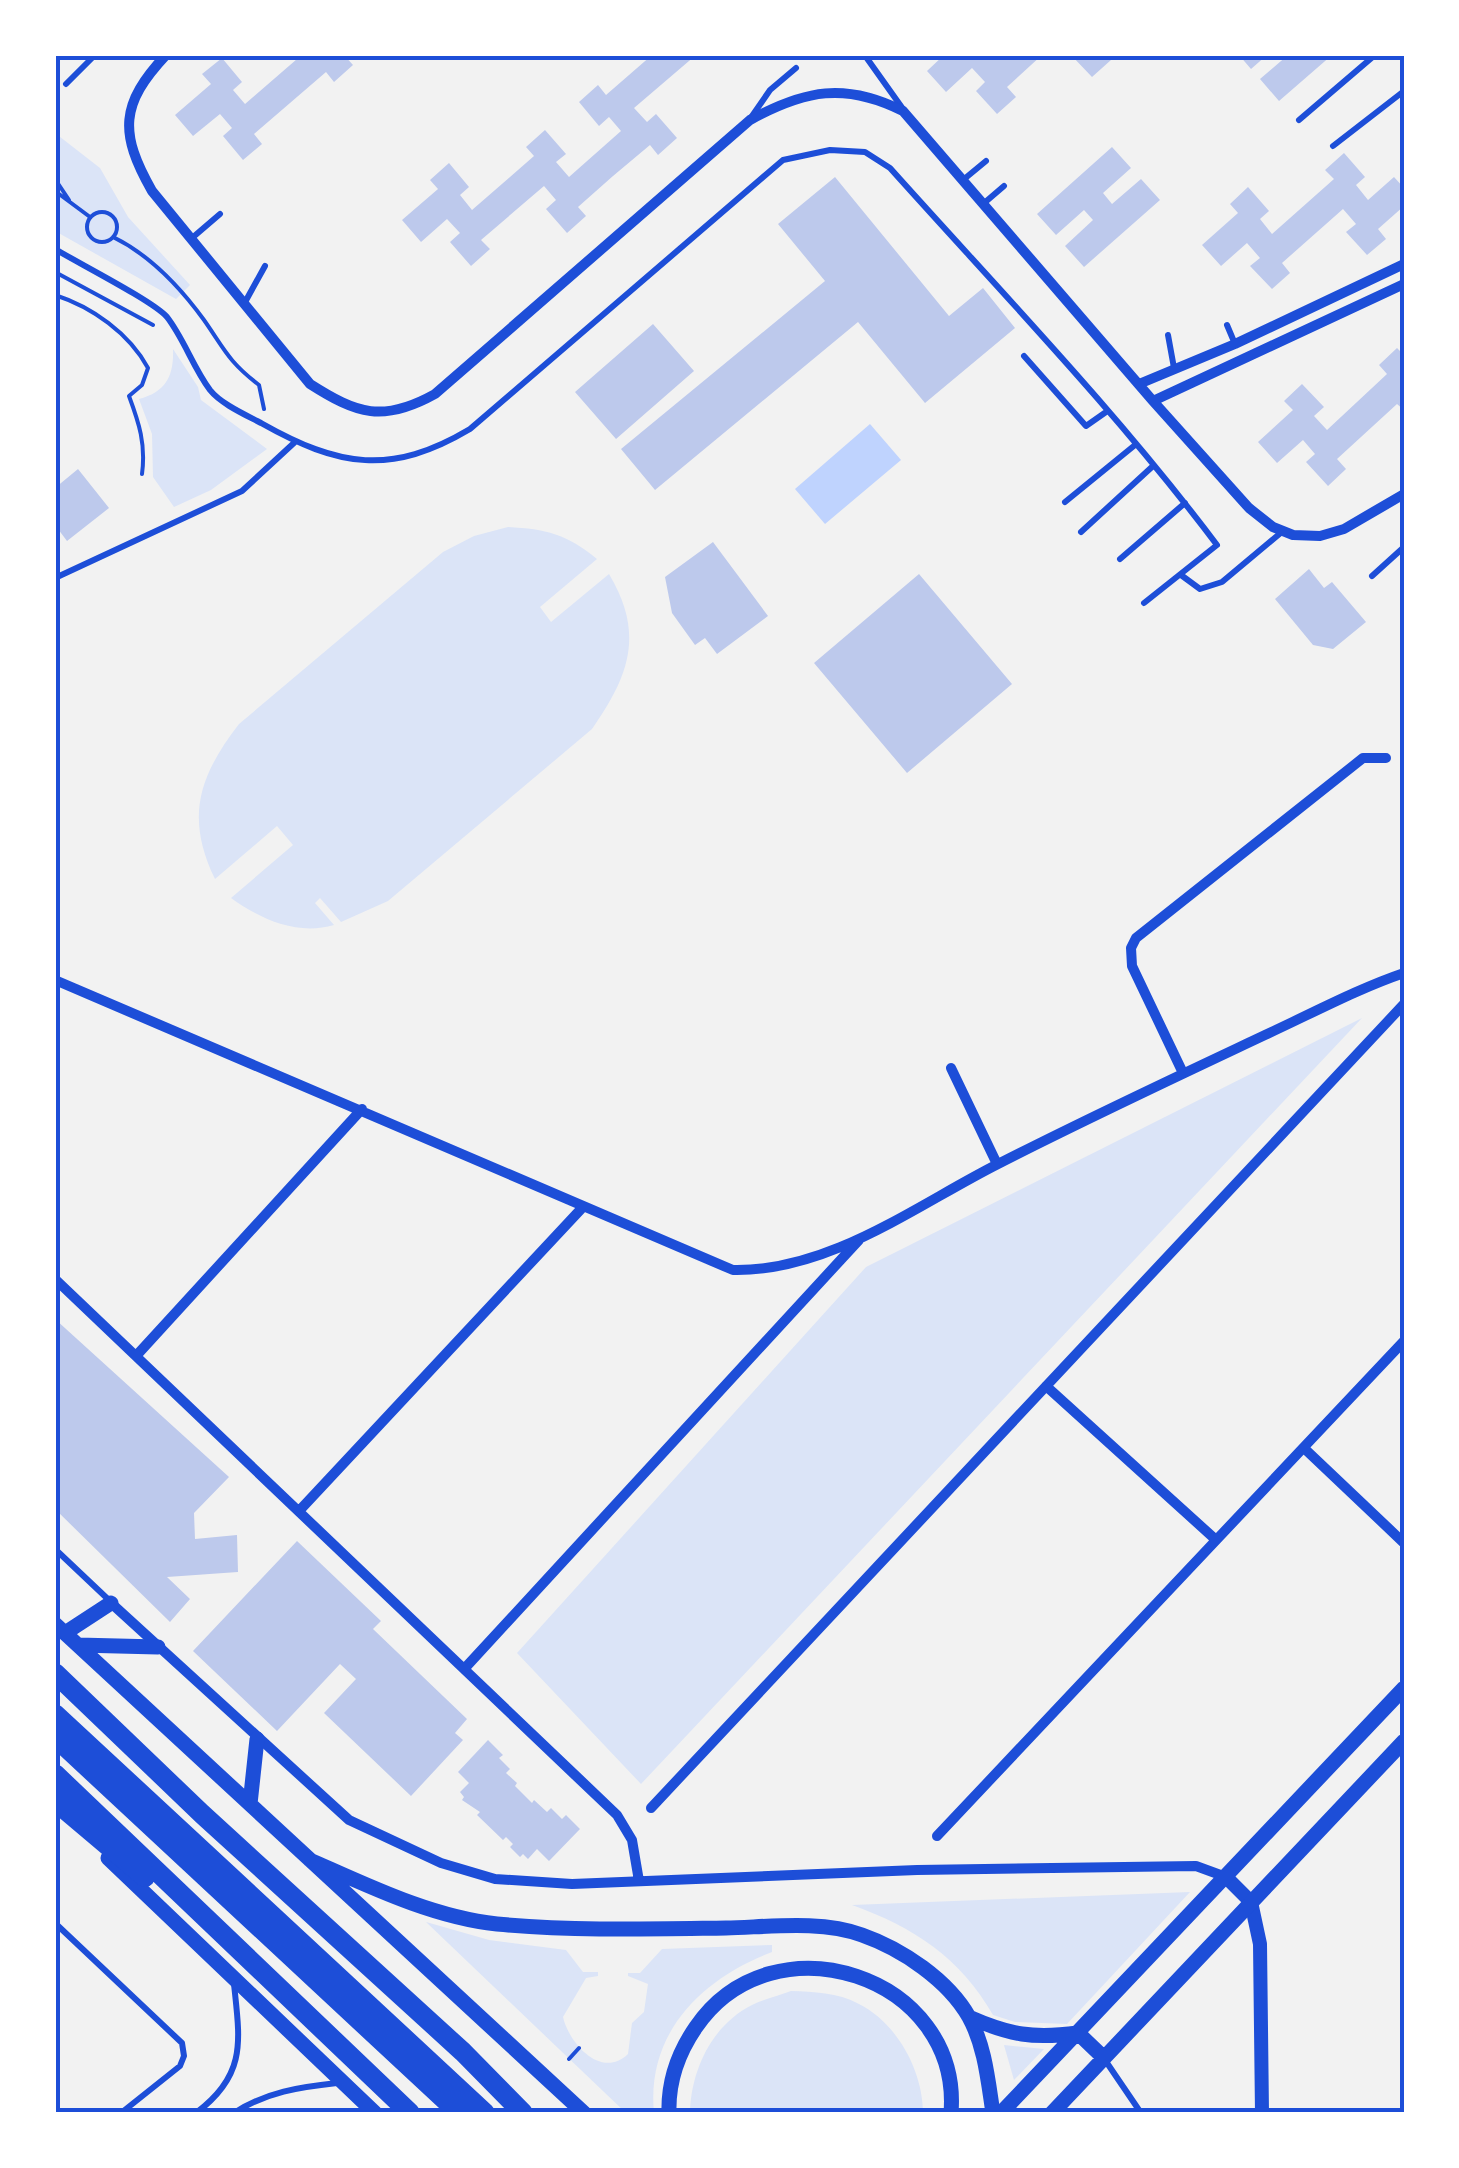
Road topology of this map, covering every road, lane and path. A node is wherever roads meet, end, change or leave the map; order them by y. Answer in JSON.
{"nodes":[{"id":1,"x":95,"y":55,"type":"edge"},
{"id":2,"x":166,"y":55,"type":"edge"},
{"id":3,"x":1375,"y":55,"type":"edge"},
{"id":4,"x":866,"y":57,"type":"edge"},
{"id":5,"x":796,"y":68,"type":"dead end"},
{"id":6,"x":66,"y":84,"type":"dead end"},
{"id":7,"x":1404,"y":90,"type":"edge"},
{"id":8,"x":903,"y":110,"type":"junction"},
{"id":9,"x":750,"y":120,"type":"junction"},
{"id":10,"x":1299,"y":120,"type":"dead end"},
{"id":11,"x":1334,"y":146,"type":"dead end"},
{"id":12,"x":986,"y":161,"type":"dead end"},
{"id":13,"x":55,"y":179,"type":"edge"},
{"id":14,"x":963,"y":180,"type":"junction"},
{"id":15,"x":1004,"y":186,"type":"dead end"},
{"id":16,"x":55,"y":191,"type":"edge"},
{"id":17,"x":72,"y":204,"type":"junction"},
{"id":18,"x":983,"y":204,"type":"junction"},
{"id":19,"x":220,"y":214,"type":"dead end"},
{"id":20,"x":90,"y":217,"type":"junction"},
{"id":21,"x":113,"y":236,"type":"junction"},
{"id":22,"x":192,"y":239,"type":"junction"},
{"id":23,"x":55,"y":249,"type":"edge"},
{"id":24,"x":1404,"y":264,"type":"edge"},
{"id":25,"x":265,"y":266,"type":"dead end"},
{"id":26,"x":55,"y":272,"type":"edge"},
{"id":27,"x":1404,"y":284,"type":"edge"},
{"id":28,"x":55,"y":295,"type":"edge"},
{"id":29,"x":244,"y":304,"type":"junction"},
{"id":30,"x":1228,"y":325,"type":"dead end"},
{"id":31,"x":164,"y":331,"type":"dead end"},
{"id":32,"x":1168,"y":335,"type":"dead end"},
{"id":33,"x":1235,"y":344,"type":"junction"},
{"id":34,"x":1024,"y":356,"type":"dead end"},
{"id":35,"x":1175,"y":370,"type":"junction"},
{"id":36,"x":1139,"y":384,"type":"junction"},
{"id":37,"x":1154,"y":401,"type":"junction"},
{"id":38,"x":1106,"y":412,"type":"junction"},
{"id":39,"x":267,"y":427,"type":"junction"},
{"id":40,"x":294,"y":442,"type":"junction"},
{"id":41,"x":1135,"y":445,"type":"junction"},
{"id":42,"x":1153,"y":466,"type":"junction"},
{"id":43,"x":142,"y":474,"type":"dead end"},
{"id":44,"x":1404,"y":494,"type":"edge"},
{"id":45,"x":1066,"y":502,"type":"dead end"},
{"id":46,"x":1185,"y":503,"type":"junction"},
{"id":47,"x":1283,"y":531,"type":"junction"},
{"id":48,"x":1081,"y":532,"type":"dead end"},
{"id":49,"x":1404,"y":547,"type":"edge"},
{"id":50,"x":1120,"y":558,"type":"dead end"},
{"id":51,"x":1180,"y":575,"type":"junction"},
{"id":52,"x":1372,"y":576,"type":"dead end"},
{"id":53,"x":55,"y":578,"type":"edge"},
{"id":54,"x":1144,"y":603,"type":"dead end"},
{"id":55,"x":1386,"y":758,"type":"dead end"},
{"id":56,"x":1404,"y":973,"type":"edge"},
{"id":57,"x":55,"y":980,"type":"edge"},
{"id":58,"x":1404,"y":1004,"type":"edge"},
{"id":59,"x":950,"y":1068,"type":"dead end"},
{"id":60,"x":1183,"y":1074,"type":"junction"},
{"id":61,"x":362,"y":1109,"type":"junction"},
{"id":62,"x":997,"y":1164,"type":"junction"},
{"id":63,"x":582,"y":1208,"type":"junction"},
{"id":64,"x":863,"y":1236,"type":"junction"},
{"id":65,"x":55,"y":1279,"type":"edge"},
{"id":66,"x":1404,"y":1341,"type":"edge"},
{"id":67,"x":136,"y":1356,"type":"junction"},
{"id":68,"x":1046,"y":1386,"type":"junction"},
{"id":69,"x":1304,"y":1448,"type":"junction"},
{"id":70,"x":299,"y":1511,"type":"junction"},
{"id":71,"x":1215,"y":1539,"type":"junction"},
{"id":72,"x":1404,"y":1543,"type":"edge"},
{"id":73,"x":55,"y":1549,"type":"edge"},
{"id":74,"x":112,"y":1603,"type":"junction"},
{"id":75,"x":66,"y":1634,"type":"edge"},
{"id":76,"x":158,"y":1647,"type":"junction"},
{"id":77,"x":465,"y":1668,"type":"junction"},
{"id":78,"x":55,"y":1672,"type":"edge"},
{"id":79,"x":1404,"y":1688,"type":"edge"},
{"id":80,"x":55,"y":1714,"type":"edge"},
{"id":81,"x":55,"y":1737,"type":"edge"},
{"id":82,"x":257,"y":1739,"type":"junction"},
{"id":83,"x":1404,"y":1741,"type":"edge"},
{"id":84,"x":55,"y":1774,"type":"edge"},
{"id":85,"x":55,"y":1803,"type":"edge"},
{"id":86,"x":250,"y":1804,"type":"junction"},
{"id":87,"x":652,"y":1808,"type":"dead end"},
{"id":88,"x":937,"y":1836,"type":"dead end"},
{"id":89,"x":310,"y":1860,"type":"junction"},
{"id":90,"x":1226,"y":1877,"type":"junction"},
{"id":91,"x":639,"y":1880,"type":"junction"},
{"id":92,"x":1251,"y":1902,"type":"junction"},
{"id":93,"x":55,"y":1923,"type":"edge"},
{"id":94,"x":233,"y":1978,"type":"junction"},
{"id":95,"x":969,"y":2018,"type":"junction"},
{"id":96,"x":312,"y":2020,"type":"junction"},
{"id":97,"x":1078,"y":2033,"type":"junction"},
{"id":98,"x":580,"y":2048,"type":"dead end"},
{"id":99,"x":1104,"y":2058,"type":"junction"},
{"id":100,"x":569,"y":2059,"type":"dead end"},
{"id":101,"x":343,"y":2082,"type":"junction"},
{"id":102,"x":121,"y":2113,"type":"edge"},
{"id":103,"x":196,"y":2113,"type":"edge"},
{"id":104,"x":234,"y":2113,"type":"edge"},
{"id":105,"x":374,"y":2113,"type":"edge"},
{"id":106,"x":410,"y":2113,"type":"edge"},
{"id":107,"x":459,"y":2113,"type":"edge"},
{"id":108,"x":486,"y":2113,"type":"edge"},
{"id":109,"x":523,"y":2113,"type":"edge"},
{"id":110,"x":584,"y":2113,"type":"edge"},
{"id":111,"x":669,"y":2113,"type":"edge"},
{"id":112,"x":950,"y":2113,"type":"edge"},
{"id":113,"x":997,"y":2113,"type":"edge"},
{"id":114,"x":1052,"y":2113,"type":"edge"},
{"id":115,"x":1141,"y":2113,"type":"edge"},
{"id":116,"x":1262,"y":2113,"type":"edge"}],
"edges":[{"from":1,"to":6,"type":"lane"},
{"from":2,"to":22,"type":"street"},
{"from":3,"to":10,"type":"lane"},
{"from":4,"to":8,"type":"lane"},
{"from":5,"to":9,"type":"lane"},
{"from":7,"to":11,"type":"lane"},
{"from":8,"to":9,"type":"street"},
{"from":8,"to":14,"type":"street"},
{"from":9,"to":29,"type":"street"},
{"from":12,"to":14,"type":"lane"},
{"from":13,"to":17,"type":"path"},
{"from":14,"to":18,"type":"street"},
{"from":15,"to":18,"type":"lane"},
{"from":16,"to":17,"type":"path"},
{"from":17,"to":20,"type":"path"},
{"from":18,"to":36,"type":"street"},
{"from":19,"to":22,"type":"lane"},
{"from":20,"to":21,"type":"path"},
{"from":20,"to":21,"type":"path"},
{"from":21,"to":39,"type":"path"},
{"from":22,"to":29,"type":"street"},
{"from":23,"to":39,"type":"lane"},
{"from":24,"to":33,"type":"street"},
{"from":25,"to":29,"type":"lane"},
{"from":26,"to":31,"type":"path"},
{"from":27,"to":37,"type":"street"},
{"from":28,"to":43,"type":"path"},
{"from":30,"to":33,"type":"lane"},
{"from":32,"to":35,"type":"lane"},
{"from":33,"to":35,"type":"street"},
{"from":34,"to":38,"type":"lane"},
{"from":35,"to":36,"type":"street"},
{"from":36,"to":37,"type":"street"},
{"from":37,"to":47,"type":"street"},
{"from":38,"to":40,"type":"lane"},
{"from":38,"to":41,"type":"lane"},
{"from":39,"to":40,"type":"lane"},
{"from":40,"to":53,"type":"lane"},
{"from":41,"to":42,"type":"lane"},
{"from":41,"to":45,"type":"lane"},
{"from":42,"to":46,"type":"lane"},
{"from":42,"to":48,"type":"lane"},
{"from":44,"to":47,"type":"street"},
{"from":46,"to":50,"type":"lane"},
{"from":46,"to":51,"type":"lane"},
{"from":47,"to":51,"type":"lane"},
{"from":49,"to":52,"type":"lane"},
{"from":51,"to":54,"type":"lane"},
{"from":55,"to":60,"type":"street"},
{"from":56,"to":60,"type":"street"},
{"from":57,"to":61,"type":"street"},
{"from":58,"to":68,"type":"street"},
{"from":59,"to":62,"type":"street"},
{"from":60,"to":62,"type":"street"},
{"from":61,"to":63,"type":"street"},
{"from":61,"to":67,"type":"street"},
{"from":62,"to":64,"type":"street"},
{"from":63,"to":64,"type":"street"},
{"from":63,"to":70,"type":"street"},
{"from":64,"to":77,"type":"street"},
{"from":65,"to":67,"type":"street"},
{"from":66,"to":69,"type":"street"},
{"from":67,"to":70,"type":"street"},
{"from":68,"to":71,"type":"street"},
{"from":68,"to":87,"type":"street"},
{"from":69,"to":71,"type":"street"},
{"from":69,"to":72,"type":"street"},
{"from":70,"to":77,"type":"street"},
{"from":71,"to":88,"type":"street"},
{"from":73,"to":74,"type":"lane"},
{"from":74,"to":75,"type":"main road"},
{"from":74,"to":76,"type":"street"},
{"from":75,"to":76,"type":"main road"},
{"from":75,"to":86,"type":"main road"},
{"from":76,"to":82,"type":"street"},
{"from":77,"to":91,"type":"street"},
{"from":78,"to":109,"type":"highway"},
{"from":79,"to":90,"type":"main road"},
{"from":80,"to":108,"type":"highway"},
{"from":81,"to":107,"type":"highway"},
{"from":82,"to":86,"type":"main road"},
{"from":82,"to":91,"type":"street"},
{"from":83,"to":92,"type":"main road"},
{"from":84,"to":96,"type":"highway"},
{"from":85,"to":94,"type":"main road"},
{"from":85,"to":96,"type":"highway"},
{"from":86,"to":89,"type":"main road"},
{"from":89,"to":95,"type":"main road"},
{"from":89,"to":110,"type":"main road"},
{"from":90,"to":91,"type":"street"},
{"from":90,"to":92,"type":"street"},
{"from":90,"to":97,"type":"main road"},
{"from":92,"to":99,"type":"main road"},
{"from":92,"to":116,"type":"street"},
{"from":93,"to":102,"type":"lane"},
{"from":94,"to":101,"type":"main road"},
{"from":94,"to":103,"type":"lane"},
{"from":95,"to":97,"type":"main road"},
{"from":95,"to":113,"type":"main road"},
{"from":96,"to":106,"type":"highway"},
{"from":97,"to":99,"type":"main road"},
{"from":97,"to":113,"type":"main road"},
{"from":98,"to":100,"type":"path"},
{"from":99,"to":114,"type":"main road"},
{"from":99,"to":115,"type":"lane"},
{"from":101,"to":104,"type":"lane"},
{"from":101,"to":105,"type":"main road"},
{"from":111,"to":112,"type":"main road"}]}
